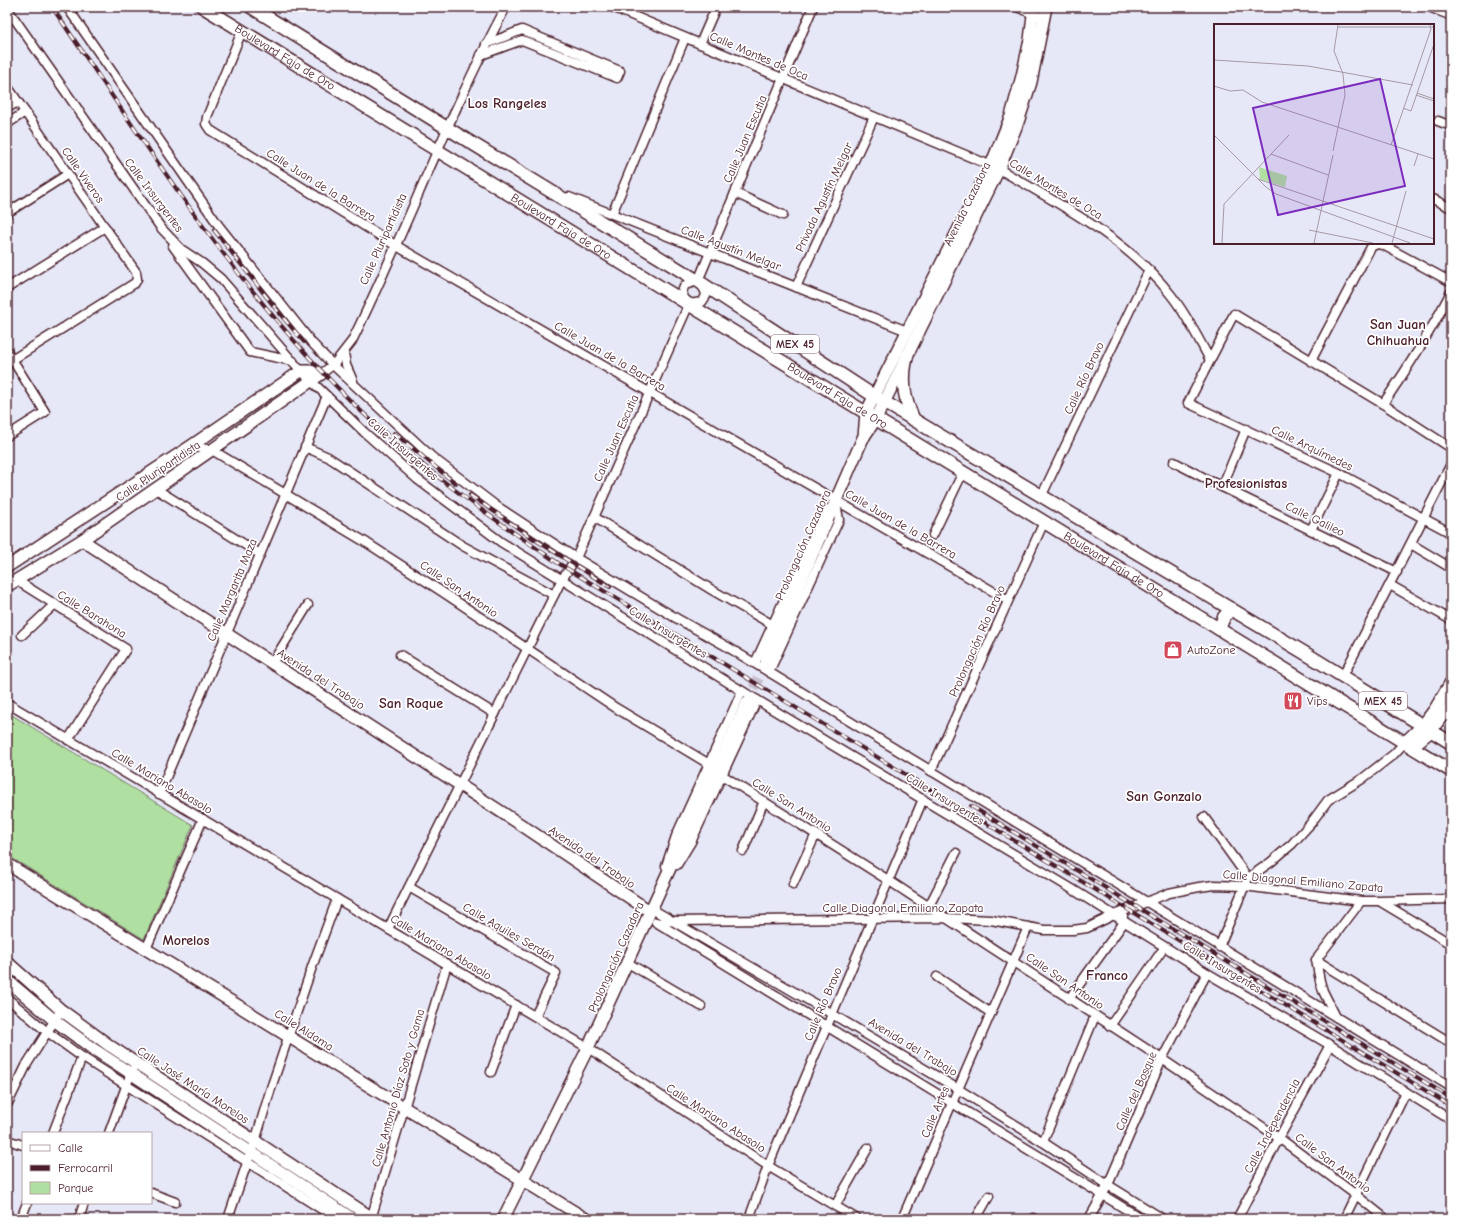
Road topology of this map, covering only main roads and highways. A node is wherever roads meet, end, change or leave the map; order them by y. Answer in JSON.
{"nodes":[{"id":1,"x":203,"y":7,"type":"edge"},
{"id":2,"x":251,"y":7,"type":"edge"},
{"id":3,"x":907,"y":356,"type":"road end"},
{"id":4,"x":913,"y":418,"type":"junction"},
{"id":5,"x":1231,"y":609,"type":"junction"},
{"id":6,"x":1219,"y":629,"type":"junction"},
{"id":7,"x":1451,"y":743,"type":"edge"},
{"id":8,"x":1451,"y":771,"type":"edge"}],
"edges":[{"from":1,"to":6,"type":"main road","name":"Boulevard Faja de Oro","number":"MEX 45"},
{"from":2,"to":4,"type":"main road","name":"Boulevard Faja de Oro","number":"MEX 45"},
{"from":3,"to":4,"type":"main road"},
{"from":4,"to":5,"type":"main road","name":"Boulevard Faja de Oro","number":"MEX 45"},
{"from":5,"to":6,"type":"main road"},
{"from":5,"to":7,"type":"main road","name":"Boulevard Faja de Oro","number":"MEX 45"},
{"from":6,"to":8,"type":"main road","name":"Boulevard Faja de Oro","number":"MEX 45"}]}
